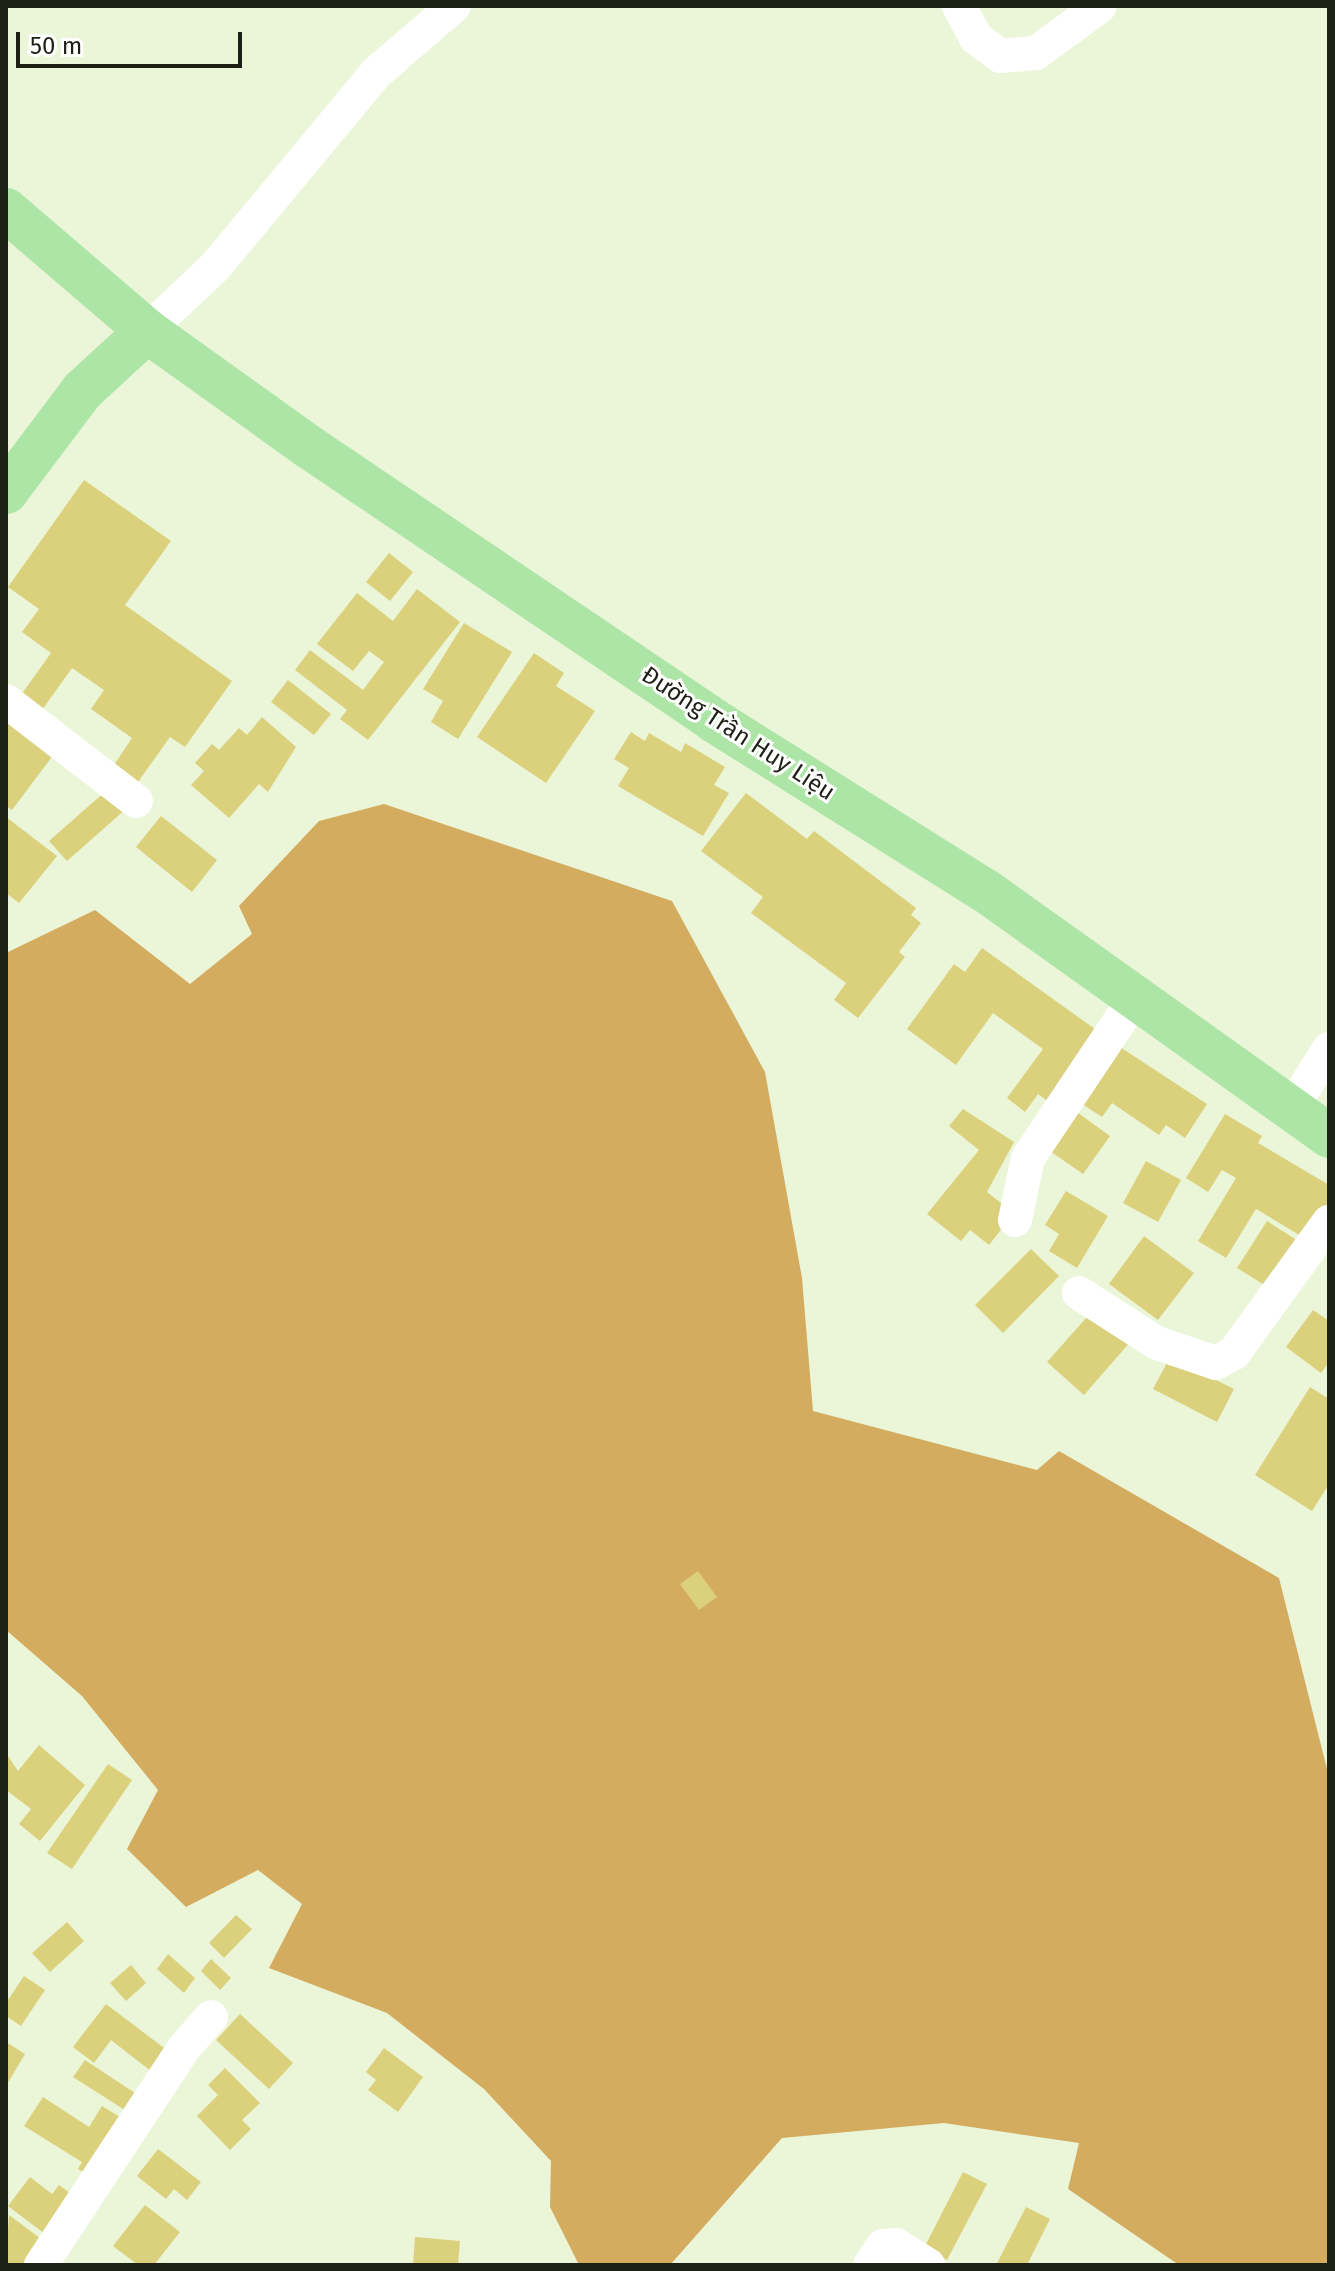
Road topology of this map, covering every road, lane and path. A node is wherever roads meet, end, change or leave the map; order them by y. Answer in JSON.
{"nodes":[{"id":1,"x":454,"y":6,"type":"edge"},
{"id":2,"x":959,"y":6,"type":"edge"},
{"id":3,"x":1100,"y":6,"type":"edge"},
{"id":4,"x":6,"y":210,"type":"edge"},
{"id":5,"x":147,"y":331,"type":"junction"},
{"id":6,"x":6,"y":492,"type":"edge"},
{"id":7,"x":6,"y":701,"type":"edge"},
{"id":8,"x":136,"y":801,"type":"dead end"},
{"id":9,"x":1135,"y":998,"type":"junction"},
{"id":10,"x":1329,"y":1049,"type":"edge"},
{"id":11,"x":1291,"y":1109,"type":"junction"},
{"id":12,"x":1329,"y":1136,"type":"edge"},
{"id":13,"x":1015,"y":1220,"type":"dead end"},
{"id":14,"x":1329,"y":1222,"type":"edge"},
{"id":15,"x":1079,"y":1293,"type":"dead end"},
{"id":16,"x":211,"y":2017,"type":"dead end"},
{"id":17,"x":41,"y":2265,"type":"edge"},
{"id":18,"x":870,"y":2265,"type":"edge"},
{"id":19,"x":928,"y":2265,"type":"edge"}],
"edges":[{"from":1,"to":5,"type":"street"},
{"from":2,"to":3,"type":"street"},
{"from":4,"to":5,"type":"highway","name":"Đường Trần Huy Liệu"},
{"from":5,"to":6,"type":"highway"},
{"from":5,"to":9,"type":"highway","name":"Đường Trần Huy Liệu"},
{"from":7,"to":8,"type":"street"},
{"from":9,"to":11,"type":"highway","name":"Đường Trần Huy Liệu"},
{"from":9,"to":13,"type":"street"},
{"from":10,"to":11,"type":"street"},
{"from":11,"to":12,"type":"highway","name":"Đường Trần Huy Liệu"},
{"from":14,"to":15,"type":"street"},
{"from":16,"to":17,"type":"street"},
{"from":18,"to":19,"type":"street"}]}
